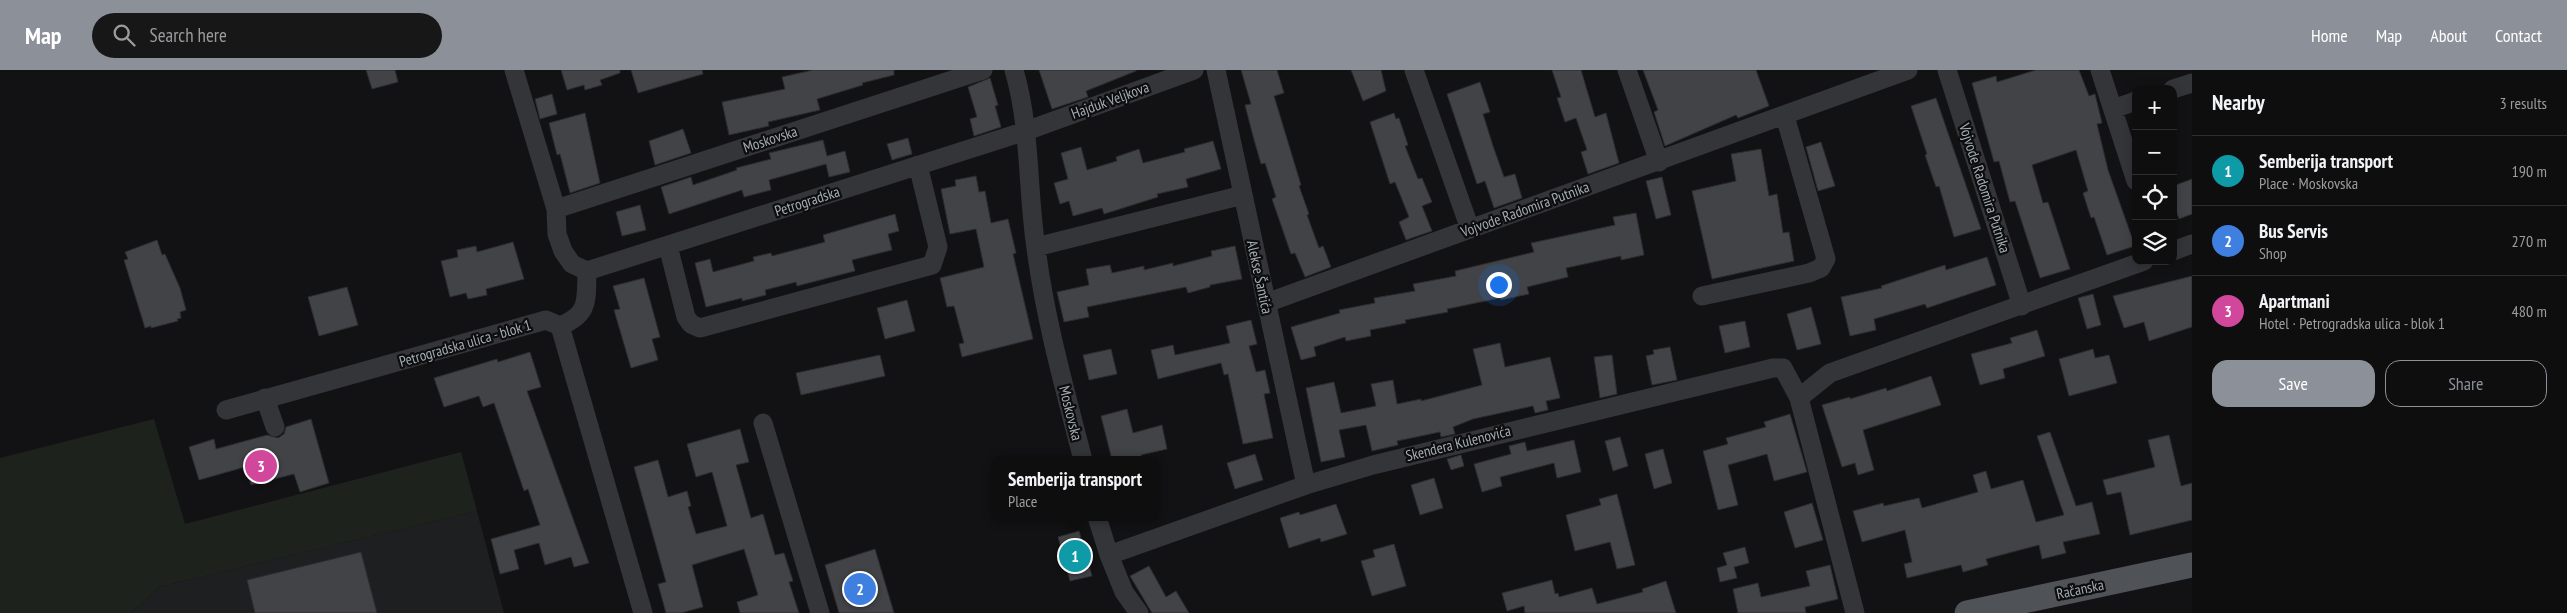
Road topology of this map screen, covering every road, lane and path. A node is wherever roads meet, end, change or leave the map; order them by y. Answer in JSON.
{"nodes":[{"id":1,"x":514,"y":70,"type":"edge"},
{"id":2,"x":983,"y":70,"type":"edge"},
{"id":3,"x":1014,"y":70,"type":"edge"},
{"id":4,"x":1194,"y":70,"type":"edge"},
{"id":5,"x":1216,"y":70,"type":"edge"},
{"id":6,"x":1414,"y":70,"type":"edge"},
{"id":7,"x":1627,"y":70,"type":"edge"},
{"id":8,"x":1908,"y":70,"type":"edge"},
{"id":9,"x":1947,"y":70,"type":"edge"},
{"id":10,"x":2100,"y":70,"type":"edge"},
{"id":11,"x":2192,"y":82,"type":"edge"},
{"id":12,"x":2177,"y":88,"type":"edge"},
{"id":13,"x":2132,"y":102,"type":"edge"},
{"id":14,"x":2113,"y":109,"type":"junction"},
{"id":15,"x":1784,"y":116,"type":"junction"},
{"id":16,"x":1026,"y":131,"type":"junction"},
{"id":17,"x":1659,"y":162,"type":"junction"},
{"id":18,"x":918,"y":165,"type":"junction"},
{"id":19,"x":2134,"y":175,"type":"edge"},
{"id":20,"x":1243,"y":195,"type":"junction"},
{"id":21,"x":556,"y":209,"type":"junction"},
{"id":22,"x":1470,"y":229,"type":"junction"},
{"id":23,"x":2192,"y":244,"type":"edge"},
{"id":24,"x":668,"y":246,"type":"junction"},
{"id":25,"x":1036,"y":247,"type":"junction"},
{"id":26,"x":2177,"y":250,"type":"edge"},
{"id":27,"x":2133,"y":265,"type":"edge"},
{"id":28,"x":587,"y":270,"type":"junction"},
{"id":29,"x":1702,"y":296,"type":"dead end"},
{"id":30,"x":1266,"y":303,"type":"junction"},
{"id":31,"x":2022,"y":306,"type":"junction"},
{"id":32,"x":560,"y":326,"type":"junction"},
{"id":33,"x":265,"y":398,"type":"junction"},
{"id":34,"x":1799,"y":398,"type":"junction"},
{"id":35,"x":226,"y":410,"type":"dead end"},
{"id":36,"x":763,"y":423,"type":"dead end"},
{"id":37,"x":275,"y":427,"type":"dead end"},
{"id":38,"x":1082,"y":456,"type":"edge"},
{"id":39,"x":1306,"y":485,"type":"junction"},
{"id":40,"x":1098,"y":521,"type":"edge"},
{"id":41,"x":1109,"y":555,"type":"junction"},
{"id":42,"x":2192,"y":565,"type":"edge"},
{"id":43,"x":643,"y":613,"type":"edge"},
{"id":44,"x":820,"y":613,"type":"edge"},
{"id":45,"x":1139,"y":613,"type":"edge"},
{"id":46,"x":1855,"y":613,"type":"edge"},
{"id":47,"x":1967,"y":613,"type":"edge"}],
"edges":[{"from":1,"to":21,"type":"street"},
{"from":2,"to":21,"type":"street","name":"Moskovska"},
{"from":3,"to":16,"type":"street","name":"Moskovska"},
{"from":4,"to":16,"type":"street","name":"Hajduk Veljkova"},
{"from":5,"to":20,"type":"street","name":"Alekse Šantića"},
{"from":6,"to":22,"type":"street"},
{"from":7,"to":17,"type":"street"},
{"from":8,"to":15,"type":"street","name":"Vojvode Radomira Putnika"},
{"from":9,"to":31,"type":"street","name":"Vojvode Radomira Putnika"},
{"from":10,"to":14,"type":"street"},
{"from":11,"to":12,"type":"street"},
{"from":13,"to":14,"type":"street"},
{"from":14,"to":19,"type":"street"},
{"from":15,"to":17,"type":"street","name":"Vojvode Radomira Putnika"},
{"from":15,"to":29,"type":"street"},
{"from":16,"to":18,"type":"street","name":"Petrogradska"},
{"from":16,"to":25,"type":"street","name":"Moskovska"},
{"from":17,"to":22,"type":"street","name":"Vojvode Radomira Putnika"},
{"from":18,"to":24,"type":"street","name":"Petrogradska"},
{"from":18,"to":24,"type":"street"},
{"from":20,"to":25,"type":"street"},
{"from":20,"to":30,"type":"street","name":"Alekse Šantića"},
{"from":21,"to":28,"type":"street"},
{"from":22,"to":30,"type":"street","name":"Vojvode Radomira Putnika"},
{"from":23,"to":26,"type":"street"},
{"from":24,"to":28,"type":"street","name":"Petrogradska"},
{"from":25,"to":38,"type":"street","name":"Moskovska"},
{"from":27,"to":31,"type":"street"},
{"from":28,"to":32,"type":"street"},
{"from":30,"to":39,"type":"street","name":"Alekse Šantića"},
{"from":31,"to":34,"type":"street"},
{"from":32,"to":33,"type":"street","name":"Petrogradska ulica - blok 1"},
{"from":32,"to":43,"type":"street"},
{"from":33,"to":35,"type":"street","name":"Petrogradska ulica - blok 1"},
{"from":33,"to":37,"type":"street"},
{"from":34,"to":39,"type":"street","name":"Skendera Kulenovića"},
{"from":34,"to":46,"type":"street"},
{"from":36,"to":44,"type":"street"},
{"from":39,"to":41,"type":"street","name":"Skendera Kulenovića"},
{"from":40,"to":41,"type":"street"},
{"from":41,"to":45,"type":"street"},
{"from":42,"to":47,"type":"main road","name":"Račanska"}]}
